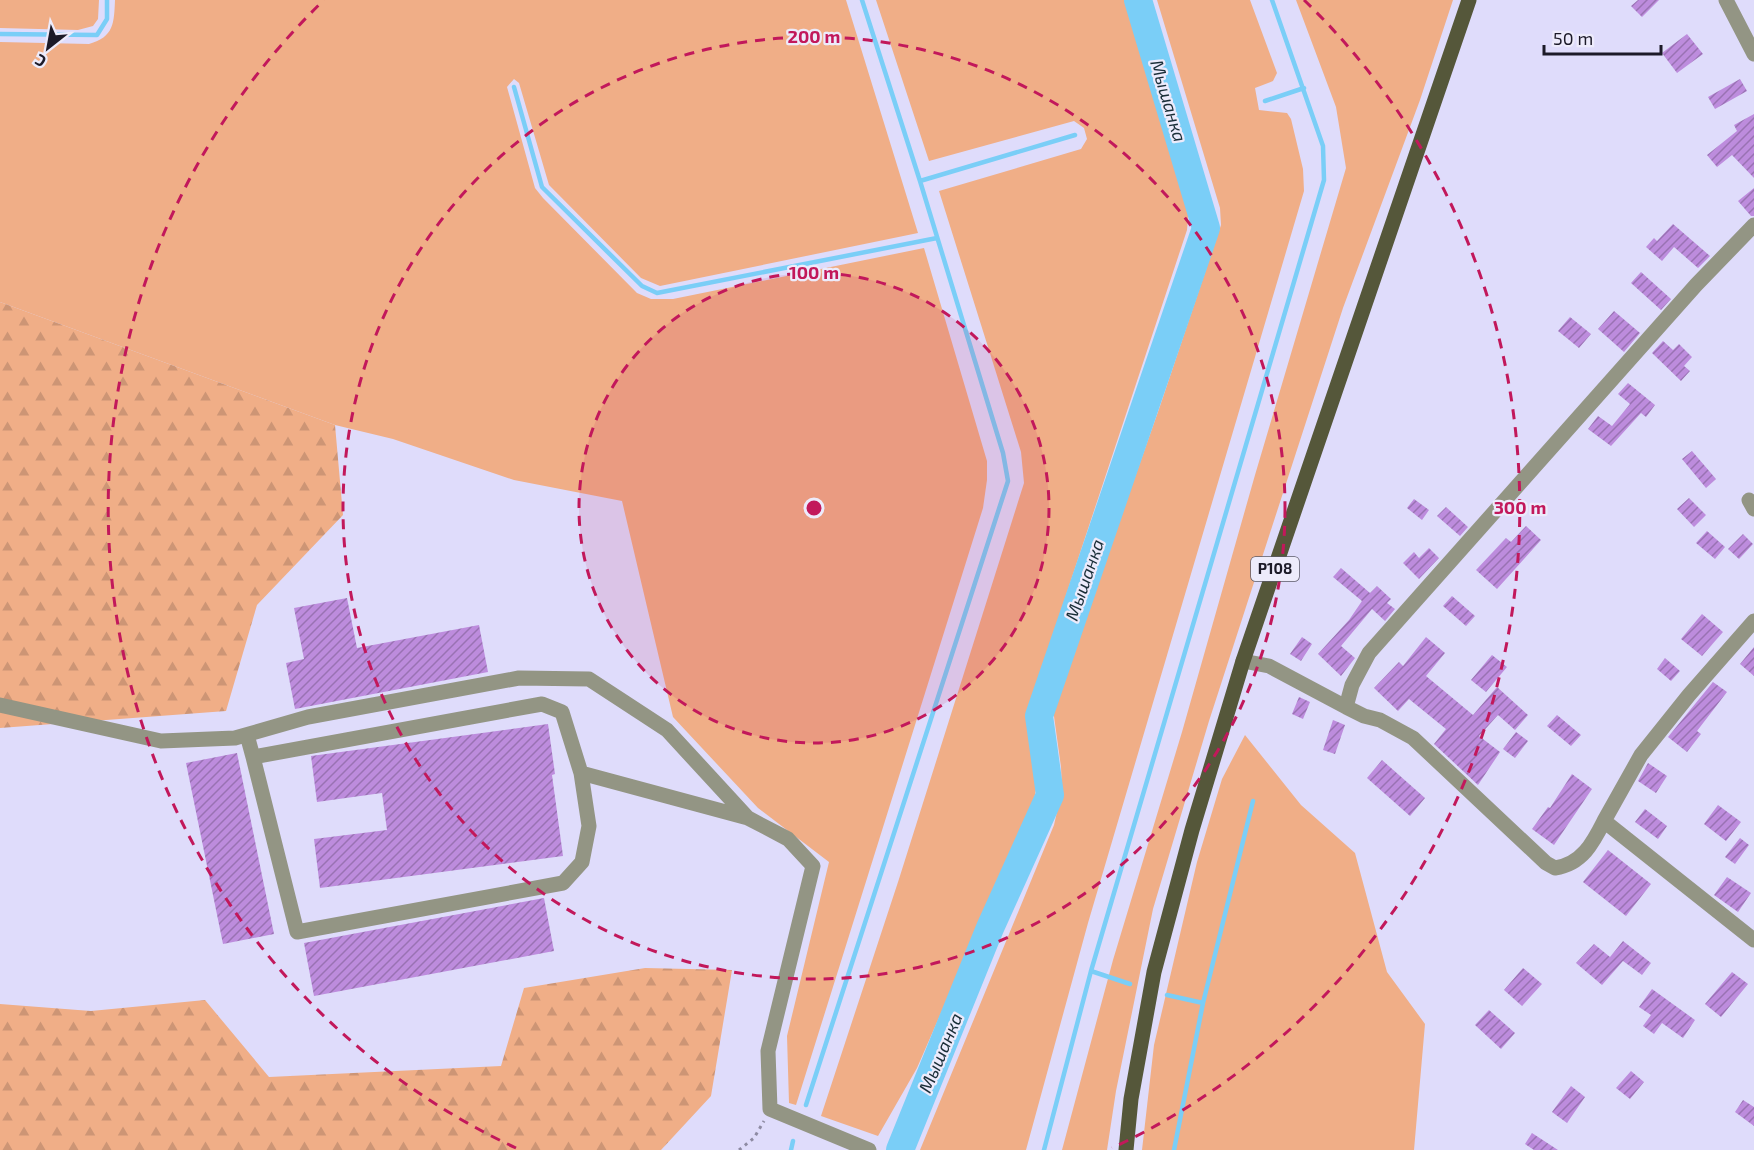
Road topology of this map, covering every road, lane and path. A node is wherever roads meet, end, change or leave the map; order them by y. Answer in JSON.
{"nodes":[{"id":1,"x":1468,"y":0,"type":"edge"},
{"id":2,"x":1726,"y":0,"type":"edge"},
{"id":3,"x":1754,"y":54,"type":"edge"},
{"id":4,"x":1754,"y":225,"type":"edge"},
{"id":5,"x":1754,"y":621,"type":"edge"},
{"id":6,"x":1244,"y":661,"type":"junction"},
{"id":7,"x":0,"y":705,"type":"edge"},
{"id":8,"x":1346,"y":707,"type":"junction"},
{"id":9,"x":247,"y":735,"type":"junction"},
{"id":10,"x":253,"y":758,"type":"junction"},
{"id":11,"x":581,"y":773,"type":"junction"},
{"id":12,"x":748,"y":818,"type":"junction"},
{"id":13,"x":1604,"y":821,"type":"junction"},
{"id":14,"x":1754,"y":940,"type":"edge"},
{"id":15,"x":770,"y":1109,"type":"junction"},
{"id":16,"x":739,"y":1150,"type":"edge"},
{"id":17,"x":869,"y":1150,"type":"edge"},
{"id":18,"x":1126,"y":1150,"type":"edge"}],
"edges":[{"from":1,"to":6,"type":"main road","number":"Р108"},
{"from":2,"to":3,"type":"street"},
{"from":4,"to":8,"type":"street"},
{"from":5,"to":13,"type":"street"},
{"from":6,"to":8,"type":"street"},
{"from":6,"to":18,"type":"main road","number":"Р108"},
{"from":7,"to":9,"type":"street"},
{"from":8,"to":13,"type":"street"},
{"from":9,"to":10,"type":"street"},
{"from":9,"to":12,"type":"street"},
{"from":10,"to":11,"type":"street"},
{"from":10,"to":11,"type":"street"},
{"from":11,"to":12,"type":"street"},
{"from":12,"to":15,"type":"street"},
{"from":13,"to":14,"type":"street"},
{"from":15,"to":16,"type":"path"},
{"from":15,"to":17,"type":"street"}]}
